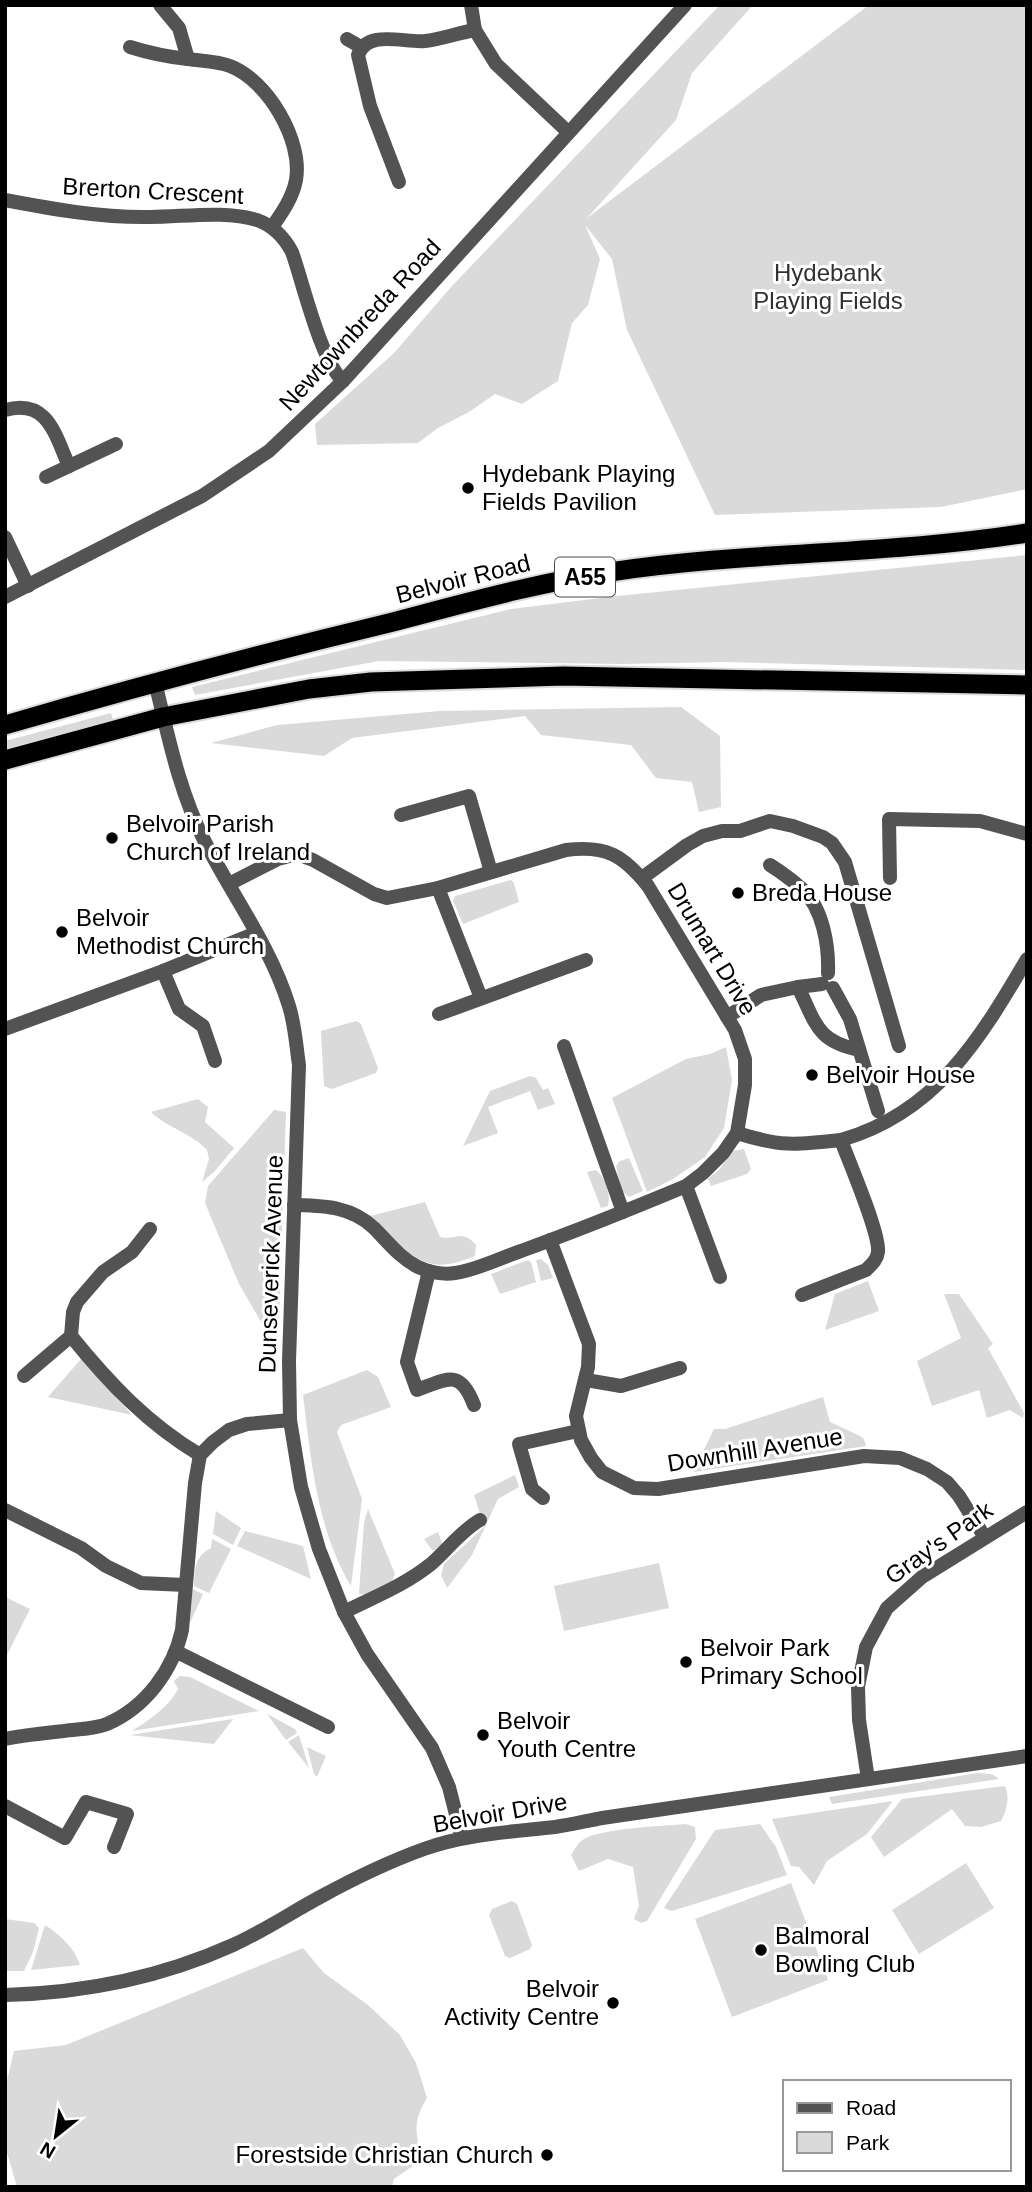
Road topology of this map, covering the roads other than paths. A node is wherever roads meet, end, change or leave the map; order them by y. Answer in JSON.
{"nodes":[{"id":1,"x":160,"y":5,"type":"edge"},
{"id":2,"x":471,"y":5,"type":"edge"},
{"id":3,"x":685,"y":5,"type":"edge"},
{"id":4,"x":475,"y":30,"type":"junction"},
{"id":5,"x":346,"y":39,"type":"dead end"},
{"id":6,"x":130,"y":47,"type":"dead end"},
{"id":7,"x":361,"y":47,"type":"junction"},
{"id":8,"x":188,"y":59,"type":"junction"},
{"id":9,"x":568,"y":132,"type":"junction"},
{"id":10,"x":399,"y":182,"type":"dead end"},
{"id":11,"x":5,"y":200,"type":"edge"},
{"id":12,"x":272,"y":228,"type":"junction"},
{"id":13,"x":343,"y":381,"type":"junction"},
{"id":14,"x":5,"y":410,"type":"edge"},
{"id":15,"x":116,"y":444,"type":"dead end"},
{"id":16,"x":69,"y":466,"type":"junction"},
{"id":17,"x":46,"y":477,"type":"dead end"},
{"id":18,"x":1027,"y":533,"type":"edge"},
{"id":19,"x":5,"y":537,"type":"edge"},
{"id":20,"x":28,"y":586,"type":"junction"},
{"id":21,"x":5,"y":597,"type":"edge"},
{"id":22,"x":155,"y":682,"type":"junction"},
{"id":23,"x":1027,"y":685,"type":"edge"},
{"id":24,"x":163,"y":717,"type":"junction"},
{"id":25,"x":5,"y":725,"type":"edge"},
{"id":26,"x":5,"y":760,"type":"edge"},
{"id":27,"x":401,"y":815,"type":"dead end"},
{"id":28,"x":1027,"y":834,"type":"edge"},
{"id":29,"x":770,"y":864,"type":"dead end"},
{"id":30,"x":491,"y":872,"type":"junction"},
{"id":31,"x":642,"y":878,"type":"junction"},
{"id":32,"x":890,"y":878,"type":"dead end"},
{"id":33,"x":229,"y":884,"type":"junction"},
{"id":34,"x":438,"y":888,"type":"junction"},
{"id":35,"x":256,"y":933,"type":"junction"},
{"id":36,"x":1027,"y":959,"type":"edge"},
{"id":37,"x":586,"y":960,"type":"dead end"},
{"id":38,"x":163,"y":971,"type":"junction"},
{"id":39,"x":828,"y":982,"type":"junction"},
{"id":40,"x":798,"y":986,"type":"junction"},
{"id":41,"x":481,"y":998,"type":"junction"},
{"id":42,"x":439,"y":1014,"type":"dead end"},
{"id":43,"x":727,"y":1017,"type":"junction"},
{"id":44,"x":5,"y":1029,"type":"edge"},
{"id":45,"x":900,"y":1045,"type":"dead end"},
{"id":46,"x":564,"y":1046,"type":"dead end"},
{"id":47,"x":859,"y":1050,"type":"junction"},
{"id":48,"x":215,"y":1061,"type":"dead end"},
{"id":49,"x":878,"y":1111,"type":"dead end"},
{"id":50,"x":737,"y":1133,"type":"junction"},
{"id":51,"x":841,"y":1140,"type":"junction"},
{"id":52,"x":686,"y":1186,"type":"junction"},
{"id":53,"x":294,"y":1205,"type":"junction"},
{"id":54,"x":623,"y":1212,"type":"junction"},
{"id":55,"x":150,"y":1228,"type":"dead end"},
{"id":56,"x":551,"y":1240,"type":"junction"},
{"id":57,"x":429,"y":1271,"type":"junction"},
{"id":58,"x":720,"y":1277,"type":"dead end"},
{"id":59,"x":802,"y":1295,"type":"dead end"},
{"id":60,"x":71,"y":1336,"type":"junction"},
{"id":61,"x":680,"y":1368,"type":"dead end"},
{"id":62,"x":24,"y":1376,"type":"dead end"},
{"id":63,"x":586,"y":1380,"type":"junction"},
{"id":64,"x":474,"y":1405,"type":"dead end"},
{"id":65,"x":290,"y":1420,"type":"junction"},
{"id":66,"x":578,"y":1431,"type":"junction"},
{"id":67,"x":200,"y":1455,"type":"junction"},
{"id":68,"x":543,"y":1498,"type":"dead end"},
{"id":69,"x":5,"y":1510,"type":"edge"},
{"id":70,"x":1027,"y":1511,"type":"edge"},
{"id":71,"x":480,"y":1520,"type":"dead end"},
{"id":72,"x":984,"y":1536,"type":"junction"},
{"id":73,"x":186,"y":1585,"type":"junction"},
{"id":74,"x":344,"y":1612,"type":"junction"},
{"id":75,"x":177,"y":1653,"type":"junction"},
{"id":76,"x":328,"y":1727,"type":"dead end"},
{"id":77,"x":5,"y":1739,"type":"edge"},
{"id":78,"x":1027,"y":1756,"type":"edge"},
{"id":79,"x":868,"y":1779,"type":"junction"},
{"id":80,"x":5,"y":1806,"type":"edge"},
{"id":81,"x":461,"y":1838,"type":"junction"},
{"id":82,"x":114,"y":1847,"type":"dead end"},
{"id":83,"x":5,"y":1995,"type":"edge"}],
"edges":[{"from":1,"to":8,"type":"street"},
{"from":2,"to":4,"type":"street"},
{"from":3,"to":9,"type":"street","name":"Newtownbreda Road"},
{"from":4,"to":7,"type":"street"},
{"from":4,"to":9,"type":"street"},
{"from":5,"to":7,"type":"street"},
{"from":6,"to":8,"type":"street"},
{"from":7,"to":10,"type":"street"},
{"from":8,"to":12,"type":"street"},
{"from":9,"to":13,"type":"street","name":"Newtownbreda Road"},
{"from":11,"to":12,"type":"street","name":"Brerton Crescent"},
{"from":12,"to":13,"type":"street"},
{"from":13,"to":20,"type":"street","name":"Newtownbreda Road"},
{"from":14,"to":16,"type":"street"},
{"from":15,"to":16,"type":"street"},
{"from":16,"to":17,"type":"street"},
{"from":18,"to":22,"type":"highway","name":"Belvoir Road","number":"A55"},
{"from":19,"to":20,"type":"street"},
{"from":20,"to":21,"type":"street","name":"Newtownbreda Road"},
{"from":22,"to":24,"type":"street","name":"Dunseverick Avenue"},
{"from":22,"to":25,"type":"highway","name":"Belvoir Road","number":"A55"},
{"from":23,"to":24,"type":"highway"},
{"from":24,"to":26,"type":"highway"},
{"from":24,"to":33,"type":"street","name":"Dunseverick Avenue"},
{"from":27,"to":30,"type":"street"},
{"from":28,"to":32,"type":"street"},
{"from":29,"to":39,"type":"street"},
{"from":30,"to":31,"type":"street","name":"Drumart Drive"},
{"from":30,"to":34,"type":"street","name":"Drumart Drive"},
{"from":31,"to":43,"type":"street","name":"Drumart Drive"},
{"from":31,"to":45,"type":"street"},
{"from":33,"to":34,"type":"street","name":"Drumart Drive"},
{"from":33,"to":35,"type":"street","name":"Dunseverick Avenue"},
{"from":34,"to":41,"type":"street"},
{"from":35,"to":38,"type":"street"},
{"from":35,"to":53,"type":"street","name":"Dunseverick Avenue"},
{"from":36,"to":51,"type":"street"},
{"from":37,"to":41,"type":"street"},
{"from":38,"to":44,"type":"street"},
{"from":38,"to":48,"type":"street"},
{"from":39,"to":40,"type":"street"},
{"from":39,"to":47,"type":"street"},
{"from":40,"to":43,"type":"street"},
{"from":40,"to":47,"type":"street"},
{"from":41,"to":42,"type":"street"},
{"from":43,"to":50,"type":"street","name":"Drumart Drive"},
{"from":46,"to":54,"type":"street"},
{"from":47,"to":49,"type":"street"},
{"from":50,"to":51,"type":"street"},
{"from":50,"to":52,"type":"street","name":"Drumart Drive"},
{"from":51,"to":59,"type":"street"},
{"from":52,"to":54,"type":"street","name":"Drumart Drive"},
{"from":52,"to":58,"type":"street"},
{"from":53,"to":57,"type":"street"},
{"from":53,"to":65,"type":"street","name":"Dunseverick Avenue"},
{"from":54,"to":56,"type":"street","name":"Drumart Drive"},
{"from":55,"to":60,"type":"street"},
{"from":56,"to":57,"type":"street","name":"Drumart Drive"},
{"from":56,"to":63,"type":"street"},
{"from":57,"to":64,"type":"street"},
{"from":60,"to":62,"type":"street"},
{"from":60,"to":67,"type":"street"},
{"from":61,"to":63,"type":"street"},
{"from":63,"to":66,"type":"street"},
{"from":65,"to":67,"type":"street"},
{"from":65,"to":74,"type":"street","name":"Dunseverick Avenue"},
{"from":66,"to":68,"type":"street"},
{"from":66,"to":72,"type":"street","name":"Downhill Avenue"},
{"from":67,"to":73,"type":"street"},
{"from":69,"to":73,"type":"street"},
{"from":70,"to":72,"type":"street","name":"Gray's Park"},
{"from":71,"to":74,"type":"street"},
{"from":72,"to":79,"type":"street","name":"Gray's Park"},
{"from":73,"to":75,"type":"street"},
{"from":74,"to":81,"type":"street","name":"Dunseverick Avenue"},
{"from":75,"to":76,"type":"street"},
{"from":75,"to":77,"type":"street"},
{"from":78,"to":79,"type":"street","name":"Belvoir Drive"},
{"from":79,"to":81,"type":"street","name":"Belvoir Drive"},
{"from":80,"to":82,"type":"street"},
{"from":81,"to":83,"type":"street","name":"Belvoir Drive"}]}
